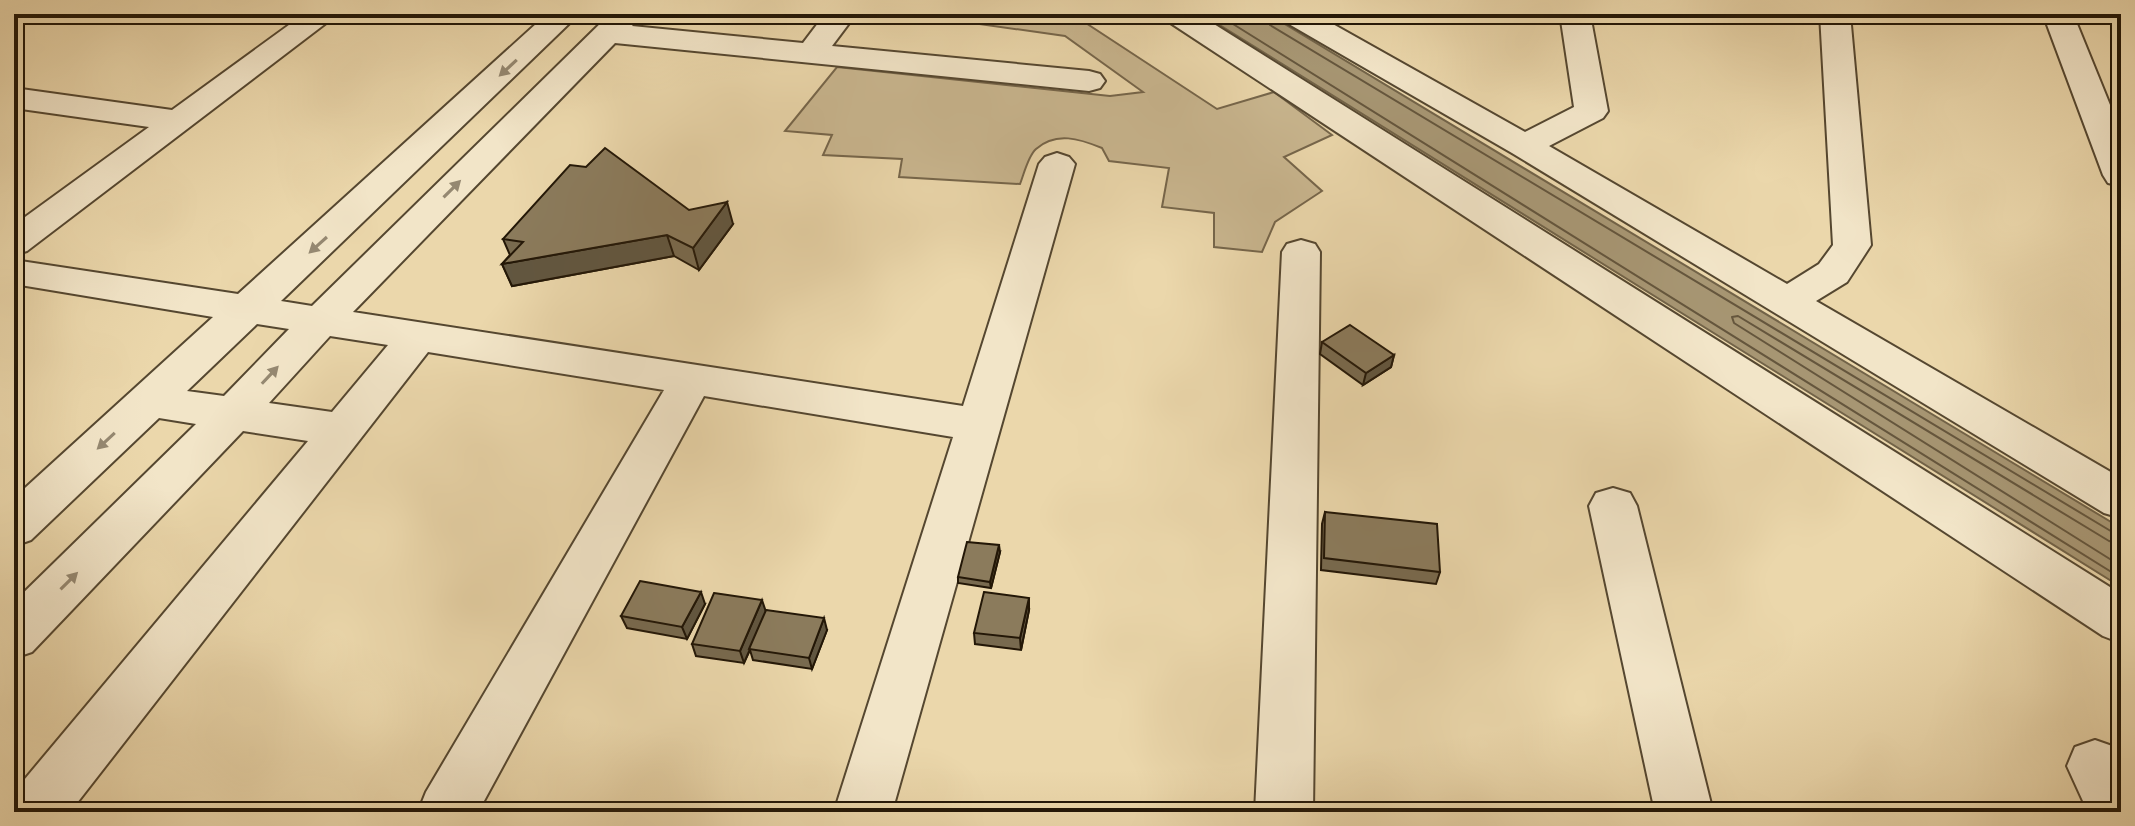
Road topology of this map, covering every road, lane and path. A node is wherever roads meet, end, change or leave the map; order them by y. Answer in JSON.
{"nodes":[{"id":1,"x":323,"y":14,"type":"edge"},
{"id":2,"x":564,"y":14,"type":"edge"},
{"id":3,"x":841,"y":14,"type":"edge"},
{"id":4,"x":1177,"y":14,"type":"edge"},
{"id":5,"x":1575,"y":14,"type":"edge"},
{"id":6,"x":1835,"y":14,"type":"edge"},
{"id":7,"x":2058,"y":14,"type":"edge"},
{"id":8,"x":1316,"y":18,"type":"edge"},
{"id":9,"x":618,"y":23,"type":"edge"},
{"id":10,"x":811,"y":53,"type":"junction"},
{"id":11,"x":1089,"y":81,"type":"dead end"},
{"id":12,"x":14,"y":98,"type":"edge"},
{"id":13,"x":179,"y":121,"type":"junction"},
{"id":14,"x":1524,"y":146,"type":"junction"},
{"id":15,"x":1057,"y":164,"type":"dead end"},
{"id":16,"x":2121,"y":175,"type":"edge"},
{"id":17,"x":14,"y":243,"type":"edge"},
{"id":18,"x":1301,"y":252,"type":"dead end"},
{"id":19,"x":14,"y":272,"type":"edge"},
{"id":20,"x":1786,"y":302,"type":"junction"},
{"id":21,"x":247,"y":309,"type":"junction"},
{"id":22,"x":319,"y":322,"type":"junction"},
{"id":23,"x":419,"y":335,"type":"junction"},
{"id":24,"x":692,"y":379,"type":"junction"},
{"id":25,"x":149,"y":401,"type":"junction"},
{"id":26,"x":232,"y":415,"type":"junction"},
{"id":27,"x":979,"y":425,"type":"junction"},
{"id":28,"x":343,"y":430,"type":"junction"},
{"id":29,"x":2121,"y":500,"type":"edge"},
{"id":30,"x":1613,"y":506,"type":"dead end"},
{"id":31,"x":14,"y":527,"type":"edge"},
{"id":32,"x":2121,"y":621,"type":"edge"},
{"id":33,"x":14,"y":636,"type":"edge"},
{"id":34,"x":34,"y":812,"type":"edge"},
{"id":35,"x":447,"y":812,"type":"edge"},
{"id":36,"x":863,"y":812,"type":"edge"},
{"id":37,"x":1284,"y":812,"type":"edge"},
{"id":38,"x":1684,"y":812,"type":"edge"}],
"edges":[{"from":1,"to":13,"type":"street"},
{"from":2,"to":21,"type":"street","one_way":true},
{"from":3,"to":10,"type":"street"},
{"from":4,"to":32,"type":"street"},
{"from":5,"to":14,"type":"street"},
{"from":6,"to":20,"type":"street"},
{"from":7,"to":16,"type":"street"},
{"from":8,"to":14,"type":"street"},
{"from":9,"to":10,"type":"street"},
{"from":22,"to":9,"type":"street","one_way":true},
{"from":10,"to":11,"type":"street"},
{"from":12,"to":13,"type":"street"},
{"from":13,"to":17,"type":"street"},
{"from":14,"to":20,"type":"street"},
{"from":15,"to":27,"type":"street"},
{"from":18,"to":37,"type":"street"},
{"from":19,"to":21,"type":"street"},
{"from":20,"to":29,"type":"street"},
{"from":21,"to":22,"type":"street"},
{"from":21,"to":25,"type":"street"},
{"from":22,"to":23,"type":"street"},
{"from":26,"to":22,"type":"street","one_way":true},
{"from":23,"to":24,"type":"street"},
{"from":23,"to":28,"type":"street"},
{"from":24,"to":27,"type":"street"},
{"from":24,"to":35,"type":"street"},
{"from":25,"to":26,"type":"street"},
{"from":25,"to":31,"type":"street","one_way":true},
{"from":26,"to":28,"type":"street"},
{"from":33,"to":26,"type":"street","one_way":true},
{"from":27,"to":36,"type":"street"},
{"from":28,"to":34,"type":"street"},
{"from":30,"to":38,"type":"street"}]}
